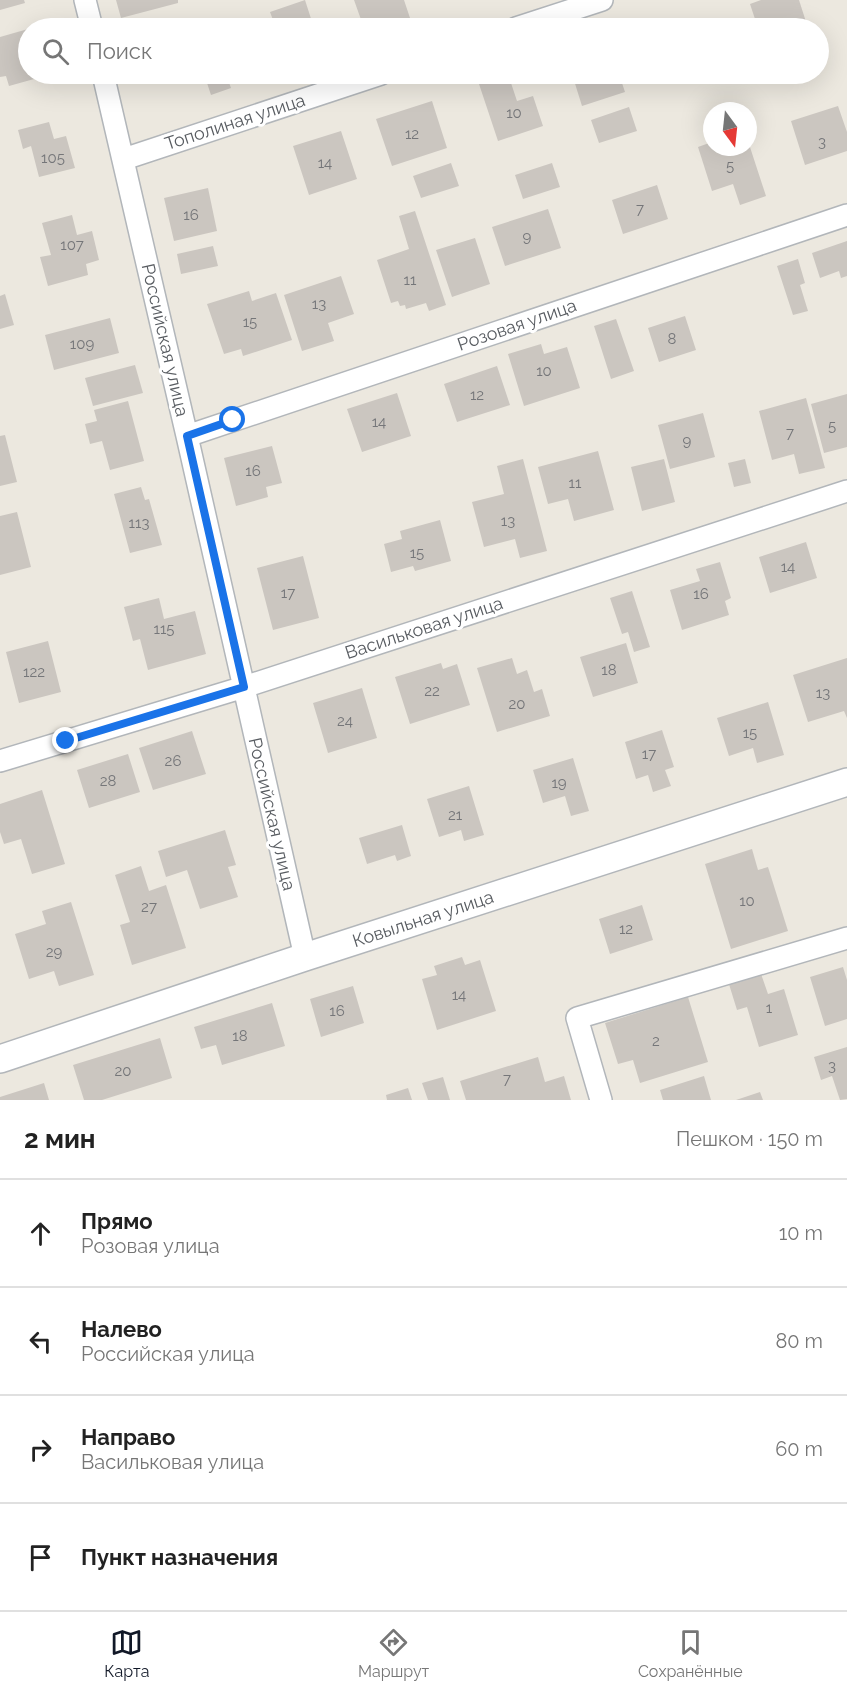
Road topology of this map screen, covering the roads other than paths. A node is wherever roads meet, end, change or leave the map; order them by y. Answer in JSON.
{"nodes":[{"id":1,"x":85,"y":0,"type":"edge"},
{"id":2,"x":602,"y":0,"type":"edge"},
{"id":3,"x":90,"y":18,"type":"edge"},
{"id":4,"x":547,"y":18,"type":"edge"},
{"id":5,"x":105,"y":84,"type":"edge"},
{"id":6,"x":351,"y":84,"type":"edge"},
{"id":7,"x":124,"y":159,"type":"junction"},
{"id":8,"x":847,"y":215,"type":"edge"},
{"id":9,"x":187,"y":436,"type":"junction"},
{"id":10,"x":847,"y":490,"type":"edge"},
{"id":11,"x":244,"y":687,"type":"junction"},
{"id":12,"x":0,"y":761,"type":"edge"},
{"id":13,"x":847,"y":782,"type":"edge"},
{"id":14,"x":847,"y":938,"type":"edge"},
{"id":15,"x":305,"y":957,"type":"junction"},
{"id":16,"x":0,"y":1059,"type":"edge"},
{"id":17,"x":601,"y":1100,"type":"edge"}],
"edges":[{"from":1,"to":3,"type":"street"},
{"from":2,"to":4,"type":"street"},
{"from":5,"to":7,"type":"street","name":"Российская улица"},
{"from":6,"to":7,"type":"street","name":"Тополиная улица"},
{"from":7,"to":9,"type":"street","name":"Российская улица"},
{"from":8,"to":9,"type":"street","name":"Розовая улица"},
{"from":9,"to":11,"type":"street","name":"Российская улица"},
{"from":10,"to":11,"type":"street","name":"Васильковая улица"},
{"from":11,"to":12,"type":"street","name":"Васильковая улица"},
{"from":11,"to":15,"type":"street","name":"Российская улица"},
{"from":13,"to":15,"type":"street","name":"Ковыльная улица"},
{"from":14,"to":17,"type":"street"},
{"from":15,"to":16,"type":"street","name":"Ковыльная улица"}]}
